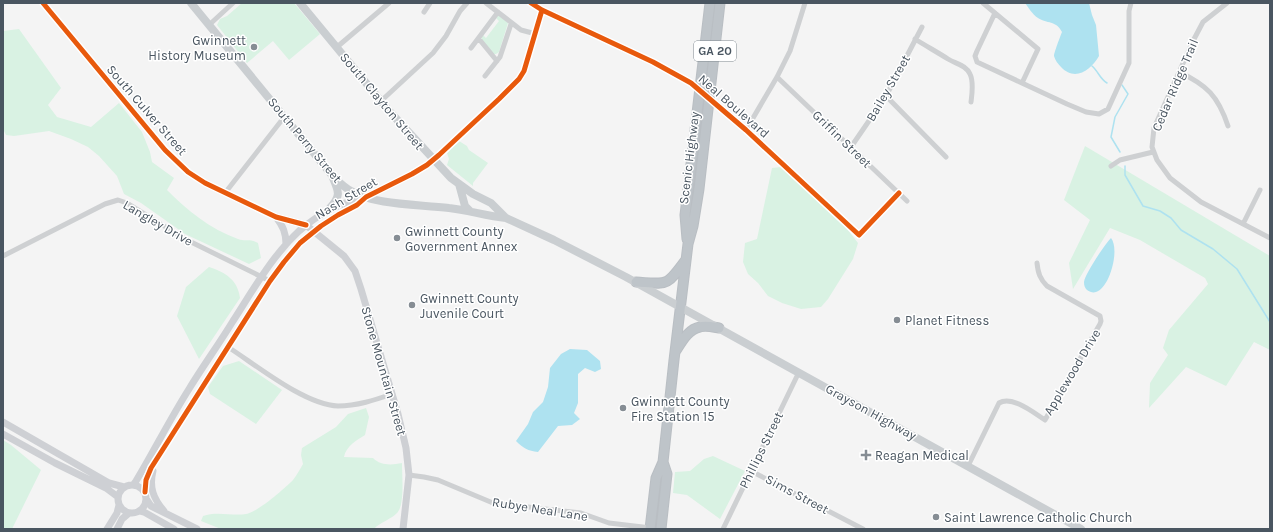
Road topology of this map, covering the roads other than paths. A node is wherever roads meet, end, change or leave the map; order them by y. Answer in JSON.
{"nodes":[{"id":1,"x":43,"y":3,"type":"edge"},
{"id":2,"x":191,"y":3,"type":"edge"},
{"id":3,"x":233,"y":3,"type":"edge"},
{"id":4,"x":300,"y":3,"type":"edge"},
{"id":5,"x":389,"y":3,"type":"edge"},
{"id":6,"x":430,"y":3,"type":"edge"},
{"id":7,"x":467,"y":3,"type":"edge"},
{"id":8,"x":486,"y":3,"type":"edge"},
{"id":9,"x":531,"y":3,"type":"edge"},
{"id":10,"x":710,"y":3,"type":"edge"},
{"id":11,"x":720,"y":3,"type":"edge"},
{"id":12,"x":805,"y":3,"type":"edge"},
{"id":13,"x":983,"y":3,"type":"edge"},
{"id":14,"x":1131,"y":3,"type":"edge"},
{"id":15,"x":1227,"y":3,"type":"edge"},
{"id":16,"x":542,"y":10,"type":"junction"},
{"id":17,"x":424,"y":12,"type":"dead end"},
{"id":18,"x":498,"y":12,"type":"junction"},
{"id":19,"x":995,"y":13,"type":"junction"},
{"id":20,"x":511,"y":24,"type":"junction"},
{"id":21,"x":209,"y":25,"type":"junction"},
{"id":22,"x":922,"y":27,"type":"dead end"},
{"id":23,"x":536,"y":34,"type":"junction"},
{"id":24,"x":479,"y":39,"type":"junction"},
{"id":25,"x":915,"y":39,"type":"junction"},
{"id":26,"x":337,"y":47,"type":"junction"},
{"id":27,"x":471,"y":48,"type":"dead end"},
{"id":28,"x":497,"y":61,"type":"junction"},
{"id":29,"x":1179,"y":72,"type":"junction"},
{"id":30,"x":485,"y":76,"type":"dead end"},
{"id":31,"x":777,"y":77,"type":"junction"},
{"id":32,"x":1022,"y":84,"type":"junction"},
{"id":33,"x":700,"y":91,"type":"junction"},
{"id":34,"x":886,"y":96,"type":"junction"},
{"id":35,"x":709,"y":99,"type":"junction"},
{"id":36,"x":381,"y":101,"type":"junction"},
{"id":37,"x":971,"y":102,"type":"dead end"},
{"id":38,"x":285,"y":116,"type":"junction"},
{"id":39,"x":1228,"y":126,"type":"dead end"},
{"id":40,"x":746,"y":130,"type":"junction"},
{"id":41,"x":851,"y":147,"type":"junction"},
{"id":42,"x":1153,"y":152,"type":"junction"},
{"id":43,"x":946,"y":156,"type":"dead end"},
{"id":44,"x":433,"y":160,"type":"junction"},
{"id":45,"x":1111,"y":166,"type":"dead end"},
{"id":46,"x":331,"y":174,"type":"junction"},
{"id":47,"x":459,"y":184,"type":"junction"},
{"id":48,"x":1260,"y":190,"type":"dead end"},
{"id":49,"x":225,"y":193,"type":"junction"},
{"id":50,"x":899,"y":193,"type":"junction"},
{"id":51,"x":366,"y":197,"type":"junction"},
{"id":52,"x":907,"y":200,"type":"dead end"},
{"id":53,"x":330,"y":208,"type":"junction"},
{"id":54,"x":470,"y":211,"type":"junction"},
{"id":55,"x":276,"y":217,"type":"junction"},
{"id":56,"x":506,"y":218,"type":"junction"},
{"id":57,"x":1243,"y":224,"type":"junction"},
{"id":58,"x":306,"y":225,"type":"junction"},
{"id":59,"x":313,"y":232,"type":"junction"},
{"id":60,"x":1270,"y":238,"type":"edge"},
{"id":61,"x":286,"y":244,"type":"junction"},
{"id":62,"x":688,"y":244,"type":"junction"},
{"id":63,"x":3,"y":256,"type":"edge"},
{"id":64,"x":686,"y":260,"type":"junction"},
{"id":65,"x":1037,"y":263,"type":"dead end"},
{"id":66,"x":261,"y":276,"type":"junction"},
{"id":67,"x":270,"y":281,"type":"junction"},
{"id":68,"x":636,"y":282,"type":"junction"},
{"id":69,"x":680,"y":307,"type":"junction"},
{"id":70,"x":719,"y":328,"type":"junction"},
{"id":71,"x":228,"y":347,"type":"junction"},
{"id":72,"x":674,"y":353,"type":"junction"},
{"id":73,"x":799,"y":372,"type":"junction"},
{"id":74,"x":392,"y":394,"type":"junction"},
{"id":75,"x":3,"y":422,"type":"edge"},
{"id":76,"x":3,"y":434,"type":"edge"},
{"id":77,"x":663,"y":462,"type":"junction"},
{"id":78,"x":155,"y":463,"type":"junction"},
{"id":79,"x":968,"y":466,"type":"junction"},
{"id":80,"x":751,"y":471,"type":"junction"},
{"id":81,"x":409,"y":475,"type":"junction"},
{"id":82,"x":133,"y":485,"type":"junction"},
{"id":83,"x":124,"y":487,"type":"junction"},
{"id":84,"x":145,"y":492,"type":"junction"},
{"id":85,"x":118,"y":497,"type":"junction"},
{"id":86,"x":147,"y":500,"type":"junction"},
{"id":87,"x":119,"y":505,"type":"junction"},
{"id":88,"x":140,"y":511,"type":"junction"},
{"id":89,"x":129,"y":513,"type":"junction"},
{"id":90,"x":166,"y":513,"type":"junction"},
{"id":91,"x":853,"y":527,"type":"edge"},
{"id":92,"x":650,"y":528,"type":"edge"},
{"id":93,"x":107,"y":529,"type":"edge"},
{"id":94,"x":117,"y":529,"type":"edge"},
{"id":95,"x":174,"y":529,"type":"edge"},
{"id":96,"x":197,"y":529,"type":"edge"},
{"id":97,"x":402,"y":529,"type":"edge"},
{"id":98,"x":661,"y":529,"type":"edge"},
{"id":99,"x":723,"y":529,"type":"edge"},
{"id":100,"x":863,"y":529,"type":"edge"},
{"id":101,"x":1081,"y":529,"type":"edge"}],
"edges":[{"from":1,"to":49,"type":"street","name":"South Culver Street"},
{"from":2,"to":21,"type":"main road","name":"South Perry Street"},
{"from":3,"to":21,"type":"street"},
{"from":4,"to":26,"type":"main road","name":"South Clayton Street"},
{"from":5,"to":26,"type":"street"},
{"from":6,"to":17,"type":"street"},
{"from":7,"to":36,"type":"street"},
{"from":8,"to":18,"type":"street"},
{"from":9,"to":16,"type":"street","name":"Neal Boulevard"},
{"from":10,"to":33,"type":"highway","name":"Scenic Highway","number":"GA 20"},
{"from":11,"to":35,"type":"highway","name":"Scenic Highway","number":"GA 20"},
{"from":12,"to":31,"type":"street"},
{"from":13,"to":19,"type":"street"},
{"from":14,"to":32,"type":"street"},
{"from":15,"to":29,"type":"street","name":"Cedar Ridge Trail"},
{"from":16,"to":23,"type":"street","name":"Nash Street"},
{"from":16,"to":33,"type":"street","name":"Neal Boulevard"},
{"from":18,"to":20,"type":"street"},
{"from":18,"to":24,"type":"street"},
{"from":19,"to":32,"type":"street"},
{"from":19,"to":32,"type":"street"},
{"from":20,"to":23,"type":"street"},
{"from":20,"to":28,"type":"street"},
{"from":21,"to":38,"type":"main road","name":"South Perry Street"},
{"from":22,"to":25,"type":"street","name":"Bailey Street"},
{"from":23,"to":44,"type":"street","name":"Nash Street"},
{"from":24,"to":27,"type":"street"},
{"from":24,"to":28,"type":"street"},
{"from":25,"to":34,"type":"street","name":"Bailey Street"},
{"from":25,"to":37,"type":"street"},
{"from":26,"to":36,"type":"main road","name":"South Clayton Street"},
{"from":28,"to":30,"type":"street"},
{"from":29,"to":39,"type":"street"},
{"from":29,"to":42,"type":"street","name":"Cedar Ridge Trail"},
{"from":31,"to":40,"type":"street"},
{"from":31,"to":41,"type":"street","name":"Griffin Street"},
{"from":33,"to":35,"type":"street","name":"Neal Boulevard"},
{"from":33,"to":62,"type":"highway","name":"Scenic Highway","number":"GA 20"},
{"from":34,"to":41,"type":"street","name":"Bailey Street"},
{"from":34,"to":43,"type":"street"},
{"from":35,"to":40,"type":"street","name":"Neal Boulevard"},
{"from":35,"to":62,"type":"highway","name":"Scenic Highway","number":"GA 20"},
{"from":36,"to":44,"type":"main road","name":"South Clayton Street"},
{"from":38,"to":46,"type":"main road","name":"South Perry Street"},
{"from":38,"to":49,"type":"street"},
{"from":40,"to":50,"type":"street","name":"Neal Boulevard"},
{"from":41,"to":50,"type":"street","name":"Griffin Street"},
{"from":42,"to":45,"type":"street"},
{"from":42,"to":57,"type":"street"},
{"from":44,"to":47,"type":"main road","name":"South Clayton Street"},
{"from":44,"to":51,"type":"street","name":"Nash Street"},
{"from":46,"to":51,"type":"main road","name":"South Perry Street"},
{"from":46,"to":53,"type":"main road"},
{"from":47,"to":54,"type":"main road"},
{"from":47,"to":56,"type":"main road","name":"South Clayton Street"},
{"from":48,"to":57,"type":"street"},
{"from":49,"to":55,"type":"street","name":"South Culver Street"},
{"from":50,"to":52,"type":"street","name":"Griffin Street"},
{"from":51,"to":53,"type":"street","name":"Nash Street"},
{"from":51,"to":54,"type":"main road","name":"South Perry Street"},
{"from":51,"to":59,"type":"street","name":"Nash Street"},
{"from":53,"to":58,"type":"street","name":"Nash Street"},
{"from":54,"to":56,"type":"main road","name":"South Perry Street"},
{"from":55,"to":58,"type":"street","name":"South Culver Street"},
{"from":55,"to":61,"type":"street"},
{"from":56,"to":68,"type":"main road","name":"South Clayton Street"},
{"from":57,"to":60,"type":"street"},
{"from":58,"to":59,"type":"street","name":"Stone Mountain Street"},
{"from":58,"to":61,"type":"street","name":"Nash Street"},
{"from":59,"to":67,"type":"street","name":"Nash Street"},
{"from":59,"to":74,"type":"street","name":"Stone Mountain Street"},
{"from":61,"to":66,"type":"street","name":"Nash Street"},
{"from":62,"to":64,"type":"highway","name":"Scenic Highway","number":"GA 20"},
{"from":63,"to":66,"type":"street","name":"Langley Drive"},
{"from":64,"to":68,"type":"highway"},
{"from":64,"to":69,"type":"highway","name":"Scenic Highway","number":"GA 20"},
{"from":65,"to":79,"type":"street","name":"Applewood Drive"},
{"from":66,"to":67,"type":"street","name":"Langley Drive"},
{"from":66,"to":82,"type":"street","name":"Nash Street"},
{"from":67,"to":71,"type":"street","name":"Nash Street"},
{"from":68,"to":69,"type":"main road","name":"South Clayton Street"},
{"from":69,"to":70,"type":"main road","name":"Grayson Highway"},
{"from":69,"to":72,"type":"highway","name":"Scenic Highway"},
{"from":70,"to":72,"type":"highway"},
{"from":70,"to":73,"type":"main road","name":"Grayson Highway"},
{"from":71,"to":74,"type":"street"},
{"from":71,"to":78,"type":"street","name":"Nash Street"},
{"from":72,"to":77,"type":"highway","name":"Scenic Highway"},
{"from":73,"to":79,"type":"main road","name":"Grayson Highway"},
{"from":73,"to":80,"type":"street","name":"Phillips Street"},
{"from":74,"to":81,"type":"street","name":"Stone Mountain Street"},
{"from":75,"to":83,"type":"street"},
{"from":76,"to":85,"type":"street"},
{"from":77,"to":92,"type":"highway","name":"Scenic Highway"},
{"from":77,"to":98,"type":"highway","name":"Scenic Highway"},
{"from":78,"to":84,"type":"street","name":"Nash Street"},
{"from":78,"to":90,"type":"street"},
{"from":79,"to":101,"type":"main road","name":"Grayson Highway"},
{"from":80,"to":91,"type":"street","name":"Sims Street"},
{"from":80,"to":99,"type":"street","name":"Phillips Street"},
{"from":81,"to":92,"type":"street","name":"Rubye Neal Lane"},
{"from":81,"to":97,"type":"street","name":"Stone Mountain Street"},
{"from":82,"to":83,"type":"street"},
{"from":82,"to":84,"type":"street"},
{"from":83,"to":85,"type":"street"},
{"from":84,"to":86,"type":"street"},
{"from":85,"to":87,"type":"street"},
{"from":86,"to":88,"type":"street"},
{"from":86,"to":90,"type":"street"},
{"from":87,"to":89,"type":"street"},
{"from":87,"to":93,"type":"street"},
{"from":88,"to":89,"type":"street"},
{"from":88,"to":95,"type":"street"},
{"from":89,"to":94,"type":"street"},
{"from":90,"to":96,"type":"street"},
{"from":91,"to":100,"type":"street","name":"Sims Street"},
{"from":92,"to":98,"type":"highway"}]}
